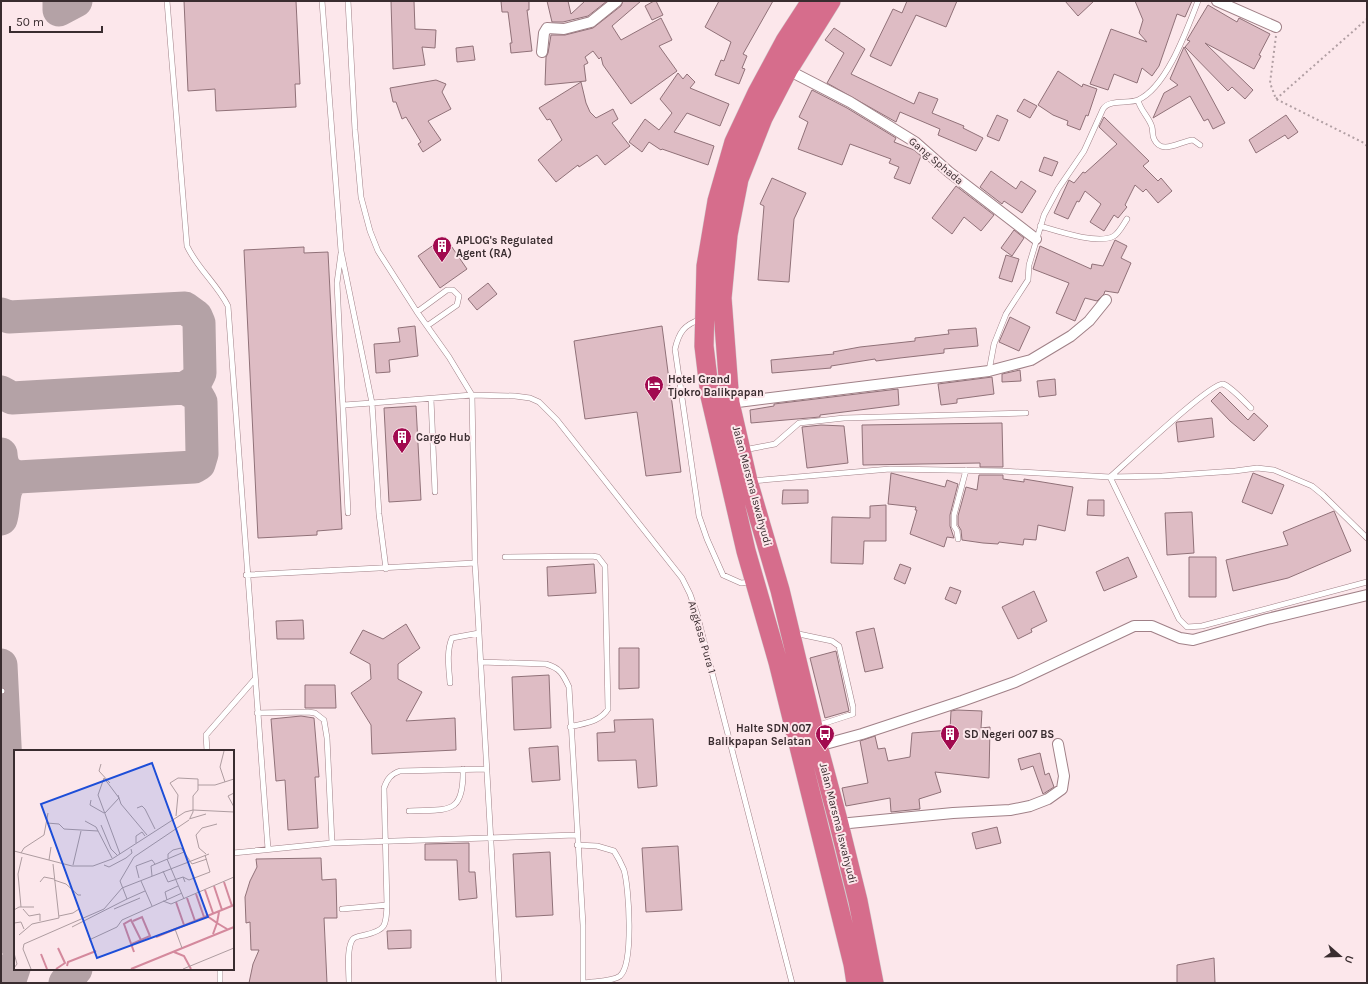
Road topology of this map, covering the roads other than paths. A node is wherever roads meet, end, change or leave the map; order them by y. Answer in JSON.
{"nodes":[{"id":1,"x":167,"y":1,"type":"edge"},
{"id":2,"x":322,"y":1,"type":"edge"},
{"id":3,"x":348,"y":1,"type":"edge"},
{"id":4,"x":617,"y":1,"type":"edge"},
{"id":5,"x":811,"y":1,"type":"edge"},
{"id":6,"x":831,"y":1,"type":"edge"},
{"id":7,"x":1198,"y":1,"type":"edge"},
{"id":8,"x":1217,"y":1,"type":"edge"},
{"id":9,"x":1276,"y":27,"type":"road end"},
{"id":10,"x":542,"y":52,"type":"dead end"},
{"id":11,"x":788,"y":70,"type":"junction"},
{"id":12,"x":1138,"y":100,"type":"junction"},
{"id":13,"x":1200,"y":145,"type":"dead end"},
{"id":14,"x":1127,"y":219,"type":"dead end"},
{"id":15,"x":1040,"y":226,"type":"junction"},
{"id":16,"x":1036,"y":239,"type":"junction"},
{"id":17,"x":341,"y":250,"type":"junction"},
{"id":18,"x":1106,"y":300,"type":"dead end"},
{"id":19,"x":417,"y":312,"type":"junction"},
{"id":20,"x":705,"y":318,"type":"junction"},
{"id":21,"x":427,"y":326,"type":"junction"},
{"id":22,"x":989,"y":371,"type":"junction"},
{"id":23,"x":472,"y":394,"type":"junction"},
{"id":24,"x":431,"y":399,"type":"junction"},
{"id":25,"x":372,"y":403,"type":"junction"},
{"id":26,"x":730,"y":404,"type":"junction"},
{"id":27,"x":344,"y":405,"type":"junction"},
{"id":28,"x":1252,"y":408,"type":"dead end"},
{"id":29,"x":1026,"y":413,"type":"dead end"},
{"id":30,"x":742,"y":450,"type":"junction"},
{"id":31,"x":966,"y":470,"type":"junction"},
{"id":32,"x":1110,"y":477,"type":"junction"},
{"id":33,"x":748,"y":481,"type":"junction"},
{"id":34,"x":435,"y":492,"type":"dead end"},
{"id":35,"x":348,"y":513,"type":"dead end"},
{"id":36,"x":1367,"y":538,"type":"edge"},
{"id":37,"x":958,"y":539,"type":"dead end"},
{"id":38,"x":505,"y":557,"type":"dead end"},
{"id":39,"x":475,"y":563,"type":"junction"},
{"id":40,"x":386,"y":569,"type":"junction"},
{"id":41,"x":246,"y":575,"type":"junction"},
{"id":42,"x":755,"y":582,"type":"junction"},
{"id":43,"x":1367,"y":582,"type":"edge"},
{"id":44,"x":1367,"y":595,"type":"edge"},
{"id":45,"x":791,"y":632,"type":"junction"},
{"id":46,"x":479,"y":633,"type":"junction"},
{"id":47,"x":481,"y":662,"type":"junction"},
{"id":48,"x":254,"y":680,"type":"junction"},
{"id":49,"x":450,"y":683,"type":"dead end"},
{"id":50,"x":257,"y":713,"type":"junction"},
{"id":51,"x":813,"y":726,"type":"junction"},
{"id":52,"x":570,"y":727,"type":"junction"},
{"id":53,"x":1058,"y":744,"type":"dead end"},
{"id":54,"x":818,"y":746,"type":"junction"},
{"id":55,"x":207,"y":750,"type":"edge"},
{"id":56,"x":463,"y":769,"type":"junction"},
{"id":57,"x":487,"y":769,"type":"junction"},
{"id":58,"x":409,"y":811,"type":"dead end"},
{"id":59,"x":839,"y":824,"type":"junction"},
{"id":60,"x":576,"y":835,"type":"junction"},
{"id":61,"x":491,"y":839,"type":"junction"},
{"id":62,"x":386,"y":841,"type":"junction"},
{"id":63,"x":332,"y":843,"type":"junction"},
{"id":64,"x":577,"y":845,"type":"junction"},
{"id":65,"x":268,"y":849,"type":"junction"},
{"id":66,"x":234,"y":853,"type":"edge"},
{"id":67,"x":388,"y":905,"type":"junction"},
{"id":68,"x":342,"y":909,"type":"dead end"},
{"id":69,"x":220,"y":970,"type":"edge"},
{"id":70,"x":220,"y":983,"type":"edge"},
{"id":71,"x":349,"y":983,"type":"edge"},
{"id":72,"x":499,"y":983,"type":"edge"},
{"id":73,"x":584,"y":983,"type":"edge"},
{"id":74,"x":792,"y":983,"type":"edge"},
{"id":75,"x":856,"y":983,"type":"edge"},
{"id":76,"x":874,"y":983,"type":"edge"}],
"edges":[{"from":1,"to":41,"type":"lane"},
{"from":2,"to":17,"type":"lane"},
{"from":3,"to":19,"type":"lane"},
{"from":4,"to":10,"type":"street"},
{"from":5,"to":20,"type":"highway","name":"Jalan Marsma Iswahyudi"},
{"from":6,"to":11,"type":"highway","name":"Jalan Marsma Iswahyudi"},
{"from":7,"to":12,"type":"lane"},
{"from":8,"to":9,"type":"street"},
{"from":11,"to":16,"type":"street","name":"Gang Sphada"},
{"from":11,"to":26,"type":"highway","name":"Jalan Marsma Iswahyudi"},
{"from":12,"to":13,"type":"lane"},
{"from":12,"to":15,"type":"lane"},
{"from":14,"to":15,"type":"lane"},
{"from":15,"to":16,"type":"lane"},
{"from":16,"to":22,"type":"lane"},
{"from":17,"to":25,"type":"lane"},
{"from":17,"to":27,"type":"lane"},
{"from":18,"to":22,"type":"street"},
{"from":19,"to":21,"type":"lane"},
{"from":19,"to":21,"type":"lane"},
{"from":20,"to":42,"type":"highway","name":"Jalan Marsma Iswahyudi"},
{"from":20,"to":42,"type":"lane"},
{"from":21,"to":23,"type":"lane"},
{"from":22,"to":26,"type":"street"},
{"from":23,"to":24,"type":"lane","name":"Angkasa Pura 1"},
{"from":23,"to":39,"type":"lane"},
{"from":23,"to":74,"type":"lane","name":"Angkasa Pura 1"},
{"from":24,"to":25,"type":"lane","name":"Angkasa Pura 1"},
{"from":24,"to":34,"type":"lane"},
{"from":25,"to":27,"type":"lane","name":"Angkasa Pura 1"},
{"from":25,"to":40,"type":"lane"},
{"from":26,"to":30,"type":"highway","name":"Jalan Marsma Iswahyudi"},
{"from":27,"to":35,"type":"lane"},
{"from":28,"to":32,"type":"lane"},
{"from":29,"to":30,"type":"lane"},
{"from":30,"to":33,"type":"highway","name":"Jalan Marsma Iswahyudi"},
{"from":31,"to":32,"type":"lane"},
{"from":31,"to":33,"type":"lane"},
{"from":31,"to":37,"type":"lane"},
{"from":32,"to":36,"type":"lane"},
{"from":32,"to":43,"type":"lane"},
{"from":33,"to":45,"type":"highway","name":"Jalan Marsma Iswahyudi"},
{"from":38,"to":52,"type":"lane"},
{"from":39,"to":40,"type":"lane"},
{"from":39,"to":46,"type":"lane"},
{"from":40,"to":41,"type":"lane"},
{"from":41,"to":48,"type":"lane"},
{"from":42,"to":75,"type":"highway","name":"Jalan Marsma Iswahyudi"},
{"from":44,"to":54,"type":"street"},
{"from":45,"to":51,"type":"highway","name":"Jalan Marsma Iswahyudi"},
{"from":45,"to":51,"type":"lane"},
{"from":46,"to":47,"type":"lane"},
{"from":46,"to":49,"type":"lane"},
{"from":47,"to":52,"type":"lane"},
{"from":47,"to":57,"type":"lane"},
{"from":48,"to":50,"type":"lane"},
{"from":48,"to":55,"type":"lane"},
{"from":50,"to":63,"type":"lane"},
{"from":50,"to":65,"type":"lane"},
{"from":51,"to":54,"type":"highway","name":"Jalan Marsma Iswahyudi"},
{"from":52,"to":60,"type":"lane"},
{"from":53,"to":59,"type":"street"},
{"from":54,"to":59,"type":"highway","name":"Jalan Marsma Iswahyudi"},
{"from":56,"to":57,"type":"lane"},
{"from":56,"to":58,"type":"lane"},
{"from":56,"to":62,"type":"lane"},
{"from":57,"to":61,"type":"lane"},
{"from":59,"to":76,"type":"highway","name":"Jalan Marsma Iswahyudi"},
{"from":60,"to":61,"type":"lane"},
{"from":60,"to":64,"type":"lane"},
{"from":61,"to":62,"type":"lane"},
{"from":61,"to":72,"type":"lane"},
{"from":62,"to":63,"type":"lane"},
{"from":62,"to":67,"type":"lane"},
{"from":63,"to":65,"type":"lane"},
{"from":64,"to":73,"type":"lane"},
{"from":64,"to":73,"type":"lane"},
{"from":65,"to":66,"type":"lane"},
{"from":67,"to":68,"type":"lane"},
{"from":67,"to":71,"type":"lane"},
{"from":69,"to":70,"type":"lane"}]}
